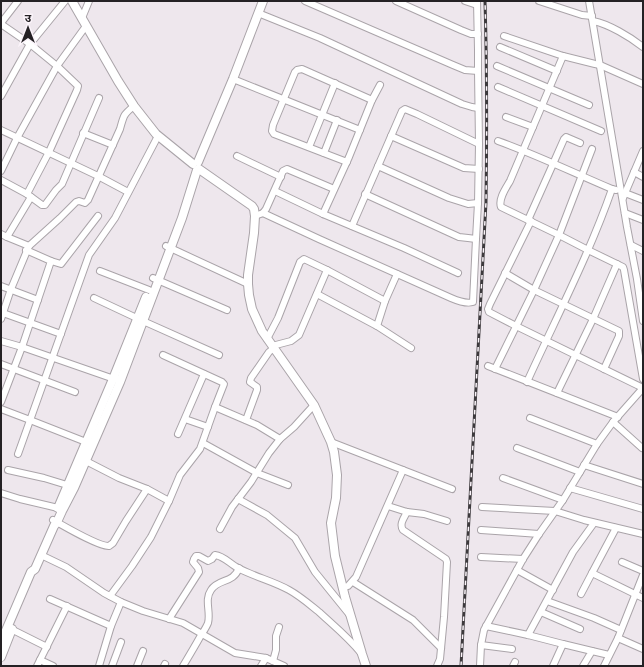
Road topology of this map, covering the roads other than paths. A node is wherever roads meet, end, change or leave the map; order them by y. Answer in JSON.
{"nodes":[{"id":1,"x":18,"y":1,"type":"edge"},
{"id":2,"x":65,"y":1,"type":"edge"},
{"id":3,"x":72,"y":1,"type":"edge"},
{"id":4,"x":89,"y":1,"type":"edge"},
{"id":5,"x":263,"y":1,"type":"edge"},
{"id":6,"x":305,"y":1,"type":"edge"},
{"id":7,"x":396,"y":1,"type":"edge"},
{"id":8,"x":465,"y":1,"type":"edge"},
{"id":9,"x":539,"y":1,"type":"edge"},
{"id":10,"x":589,"y":1,"type":"edge"},
{"id":11,"x":477,"y":3,"type":"edge"},
{"id":12,"x":258,"y":13,"type":"junction"},
{"id":13,"x":590,"y":17,"type":"junction"},
{"id":14,"x":82,"y":18,"type":"junction"},
{"id":15,"x":2,"y":20,"type":"edge"},
{"id":16,"x":86,"y":26,"type":"junction"},
{"id":17,"x":478,"y":34,"type":"junction"},
{"id":18,"x":504,"y":36,"type":"dead end"},
{"id":19,"x":30,"y":44,"type":"junction"},
{"id":20,"x":500,"y":47,"type":"dead end"},
{"id":21,"x":643,"y":47,"type":"edge"},
{"id":22,"x":563,"y":56,"type":"junction"},
{"id":23,"x":598,"y":65,"type":"junction"},
{"id":24,"x":57,"y":66,"type":"junction"},
{"id":25,"x":497,"y":66,"type":"dead end"},
{"id":26,"x":478,"y":71,"type":"junction"},
{"id":27,"x":557,"y":71,"type":"junction"},
{"id":28,"x":233,"y":79,"type":"junction"},
{"id":29,"x":335,"y":83,"type":"junction"},
{"id":30,"x":643,"y":84,"type":"edge"},
{"id":31,"x":380,"y":85,"type":"dead end"},
{"id":32,"x":498,"y":87,"type":"dead end"},
{"id":33,"x":550,"y":88,"type":"junction"},
{"id":34,"x":2,"y":92,"type":"edge"},
{"id":35,"x":99,"y":98,"type":"dead end"},
{"id":36,"x":284,"y":99,"type":"junction"},
{"id":37,"x":372,"y":100,"type":"junction"},
{"id":38,"x":589,"y":105,"type":"dead end"},
{"id":39,"x":134,"y":106,"type":"junction"},
{"id":40,"x":543,"y":106,"type":"junction"},
{"id":41,"x":478,"y":108,"type":"junction"},
{"id":42,"x":322,"y":114,"type":"junction"},
{"id":43,"x":506,"y":117,"type":"dead end"},
{"id":44,"x":337,"y":120,"type":"junction"},
{"id":45,"x":533,"y":127,"type":"junction"},
{"id":46,"x":1,"y":130,"type":"edge"},
{"id":47,"x":360,"y":130,"type":"junction"},
{"id":48,"x":601,"y":131,"type":"dead end"},
{"id":49,"x":83,"y":133,"type":"junction"},
{"id":50,"x":158,"y":136,"type":"junction"},
{"id":51,"x":391,"y":136,"type":"junction"},
{"id":52,"x":17,"y":138,"type":"junction"},
{"id":53,"x":498,"y":141,"type":"dead end"},
{"id":54,"x":580,"y":143,"type":"dead end"},
{"id":55,"x":479,"y":144,"type":"junction"},
{"id":56,"x":112,"y":145,"type":"junction"},
{"id":57,"x":309,"y":147,"type":"junction"},
{"id":58,"x":592,"y":149,"type":"dead end"},
{"id":59,"x":523,"y":150,"type":"junction"},
{"id":60,"x":643,"y":151,"type":"edge"},
{"id":61,"x":49,"y":152,"type":"junction"},
{"id":62,"x":324,"y":153,"type":"junction"},
{"id":63,"x":237,"y":156,"type":"dead end"},
{"id":64,"x":71,"y":162,"type":"junction"},
{"id":65,"x":347,"y":162,"type":"junction"},
{"id":66,"x":554,"y":164,"type":"junction"},
{"id":67,"x":196,"y":166,"type":"junction"},
{"id":68,"x":378,"y":166,"type":"junction"},
{"id":69,"x":479,"y":170,"type":"junction"},
{"id":70,"x":1,"y":171,"type":"edge"},
{"id":71,"x":634,"y":172,"type":"junction"},
{"id":72,"x":98,"y":176,"type":"junction"},
{"id":73,"x":582,"y":176,"type":"junction"},
{"id":74,"x":281,"y":177,"type":"junction"},
{"id":75,"x":643,"y":177,"type":"edge"},
{"id":76,"x":1,"y":180,"type":"edge"},
{"id":77,"x":334,"y":189,"type":"junction"},
{"id":78,"x":619,"y":190,"type":"junction"},
{"id":79,"x":274,"y":191,"type":"junction"},
{"id":80,"x":128,"y":192,"type":"junction"},
{"id":81,"x":365,"y":194,"type":"junction"},
{"id":82,"x":29,"y":195,"type":"junction"},
{"id":83,"x":643,"y":200,"type":"edge"},
{"id":84,"x":478,"y":203,"type":"junction"},
{"id":85,"x":625,"y":213,"type":"junction"},
{"id":86,"x":259,"y":214,"type":"junction"},
{"id":87,"x":323,"y":214,"type":"junction"},
{"id":88,"x":98,"y":216,"type":"dead end"},
{"id":89,"x":643,"y":220,"type":"edge"},
{"id":90,"x":529,"y":221,"type":"junction"},
{"id":91,"x":352,"y":226,"type":"junction"},
{"id":92,"x":4,"y":235,"type":"edge"},
{"id":93,"x":559,"y":235,"type":"junction"},
{"id":94,"x":476,"y":238,"type":"junction"},
{"id":95,"x":631,"y":245,"type":"junction"},
{"id":96,"x":168,"y":247,"type":"junction"},
{"id":97,"x":27,"y":248,"type":"junction"},
{"id":98,"x":588,"y":250,"type":"junction"},
{"id":99,"x":643,"y":251,"type":"edge"},
{"id":100,"x":51,"y":261,"type":"junction"},
{"id":101,"x":617,"y":264,"type":"junction"},
{"id":102,"x":326,"y":270,"type":"junction"},
{"id":103,"x":100,"y":271,"type":"dead end"},
{"id":104,"x":458,"y":273,"type":"dead end"},
{"id":105,"x":397,"y":274,"type":"junction"},
{"id":106,"x":505,"y":274,"type":"junction"},
{"id":107,"x":156,"y":279,"type":"junction"},
{"id":108,"x":248,"y":284,"type":"junction"},
{"id":109,"x":1,"y":286,"type":"edge"},
{"id":110,"x":11,"y":289,"type":"junction"},
{"id":111,"x":149,"y":290,"type":"junction"},
{"id":112,"x":534,"y":290,"type":"junction"},
{"id":113,"x":317,"y":294,"type":"junction"},
{"id":114,"x":94,"y":298,"type":"dead end"},
{"id":115,"x":38,"y":300,"type":"junction"},
{"id":116,"x":641,"y":300,"type":"edge"},
{"id":117,"x":386,"y":301,"type":"junction"},
{"id":118,"x":563,"y":303,"type":"junction"},
{"id":119,"x":227,"y":310,"type":"dead end"},
{"id":120,"x":2,"y":316,"type":"edge"},
{"id":121,"x":593,"y":318,"type":"junction"},
{"id":122,"x":140,"y":319,"type":"junction"},
{"id":123,"x":643,"y":321,"type":"edge"},
{"id":124,"x":30,"y":322,"type":"junction"},
{"id":125,"x":377,"y":326,"type":"junction"},
{"id":126,"x":516,"y":326,"type":"junction"},
{"id":127,"x":61,"y":334,"type":"junction"},
{"id":128,"x":1,"y":341,"type":"edge"},
{"id":129,"x":546,"y":341,"type":"junction"},
{"id":130,"x":271,"y":344,"type":"junction"},
{"id":131,"x":22,"y":346,"type":"junction"},
{"id":132,"x":411,"y":348,"type":"dead end"},
{"id":133,"x":162,"y":355,"type":"dead end"},
{"id":134,"x":219,"y":355,"type":"dead end"},
{"id":135,"x":576,"y":355,"type":"junction"},
{"id":136,"x":52,"y":358,"type":"junction"},
{"id":137,"x":1,"y":364,"type":"edge"},
{"id":138,"x":488,"y":366,"type":"dead end"},
{"id":139,"x":13,"y":369,"type":"junction"},
{"id":140,"x":495,"y":369,"type":"junction"},
{"id":141,"x":604,"y":369,"type":"junction"},
{"id":142,"x":204,"y":374,"type":"junction"},
{"id":143,"x":643,"y":379,"type":"edge"},
{"id":144,"x":44,"y":380,"type":"junction"},
{"id":145,"x":116,"y":380,"type":"junction"},
{"id":146,"x":527,"y":382,"type":"junction"},
{"id":147,"x":643,"y":388,"type":"edge"},
{"id":148,"x":75,"y":392,"type":"dead end"},
{"id":149,"x":557,"y":393,"type":"junction"},
{"id":150,"x":1,"y":402,"type":"edge"},
{"id":151,"x":314,"y":405,"type":"junction"},
{"id":152,"x":215,"y":407,"type":"junction"},
{"id":153,"x":1,"y":409,"type":"edge"},
{"id":154,"x":618,"y":417,"type":"junction"},
{"id":155,"x":530,"y":418,"type":"dead end"},
{"id":156,"x":185,"y":419,"type":"junction"},
{"id":157,"x":30,"y":420,"type":"junction"},
{"id":158,"x":246,"y":420,"type":"junction"},
{"id":159,"x":613,"y":422,"type":"junction"},
{"id":160,"x":208,"y":427,"type":"junction"},
{"id":161,"x":178,"y":434,"type":"dead end"},
{"id":162,"x":280,"y":439,"type":"junction"},
{"id":163,"x":86,"y":442,"type":"junction"},
{"id":164,"x":331,"y":442,"type":"junction"},
{"id":165,"x":203,"y":443,"type":"junction"},
{"id":166,"x":598,"y":444,"type":"junction"},
{"id":167,"x":517,"y":448,"type":"dead end"},
{"id":168,"x":642,"y":448,"type":"dead end"},
{"id":169,"x":18,"y":454,"type":"dead end"},
{"id":170,"x":82,"y":459,"type":"junction"},
{"id":171,"x":584,"y":465,"type":"junction"},
{"id":172,"x":8,"y":470,"type":"dead end"},
{"id":173,"x":403,"y":470,"type":"junction"},
{"id":174,"x":580,"y":472,"type":"junction"},
{"id":175,"x":257,"y":473,"type":"junction"},
{"id":176,"x":503,"y":478,"type":"dead end"},
{"id":177,"x":643,"y":484,"type":"edge"},
{"id":178,"x":67,"y":485,"type":"junction"},
{"id":179,"x":288,"y":485,"type":"dead end"},
{"id":180,"x":570,"y":488,"type":"junction"},
{"id":181,"x":147,"y":489,"type":"junction"},
{"id":182,"x":452,"y":489,"type":"dead end"},
{"id":183,"x":1,"y":493,"type":"edge"},
{"id":184,"x":238,"y":499,"type":"junction"},
{"id":185,"x":563,"y":500,"type":"junction"},
{"id":186,"x":169,"y":501,"type":"junction"},
{"id":187,"x":388,"y":506,"type":"junction"},
{"id":188,"x":482,"y":507,"type":"dead end"},
{"id":189,"x":58,"y":508,"type":"junction"},
{"id":190,"x":643,"y":509,"type":"edge"},
{"id":191,"x":555,"y":511,"type":"junction"},
{"id":192,"x":407,"y":512,"type":"junction"},
{"id":193,"x":447,"y":521,"type":"dead end"},
{"id":194,"x":594,"y":522,"type":"junction"},
{"id":195,"x":55,"y":523,"type":"junction"},
{"id":196,"x":616,"y":528,"type":"junction"},
{"id":197,"x":220,"y":529,"type":"dead end"},
{"id":198,"x":481,"y":530,"type":"dead end"},
{"id":199,"x":539,"y":534,"type":"junction"},
{"id":200,"x":643,"y":534,"type":"edge"},
{"id":201,"x":41,"y":555,"type":"junction"},
{"id":202,"x":481,"y":557,"type":"dead end"},
{"id":203,"x":523,"y":559,"type":"junction"},
{"id":204,"x":622,"y":562,"type":"dead end"},
{"id":205,"x":238,"y":568,"type":"junction"},
{"id":206,"x":517,"y":570,"type":"junction"},
{"id":207,"x":643,"y":571,"type":"edge"},
{"id":208,"x":592,"y":573,"type":"junction"},
{"id":209,"x":643,"y":575,"type":"edge"},
{"id":210,"x":353,"y":582,"type":"junction"},
{"id":211,"x":342,"y":588,"type":"junction"},
{"id":212,"x":553,"y":590,"type":"junction"},
{"id":213,"x":581,"y":594,"type":"dead end"},
{"id":214,"x":636,"y":595,"type":"junction"},
{"id":215,"x":110,"y":596,"type":"junction"},
{"id":216,"x":50,"y":598,"type":"dead end"},
{"id":217,"x":643,"y":598,"type":"edge"},
{"id":218,"x":547,"y":601,"type":"junction"},
{"id":219,"x":121,"y":602,"type":"junction"},
{"id":220,"x":67,"y":606,"type":"junction"},
{"id":221,"x":541,"y":612,"type":"junction"},
{"id":222,"x":350,"y":615,"type":"junction"},
{"id":223,"x":169,"y":619,"type":"junction"},
{"id":224,"x":111,"y":626,"type":"junction"},
{"id":225,"x":486,"y":626,"type":"junction"},
{"id":226,"x":279,"y":627,"type":"dead end"},
{"id":227,"x":10,"y":628,"type":"junction"},
{"id":228,"x":580,"y":629,"type":"dead end"},
{"id":229,"x":621,"y":630,"type":"junction"},
{"id":230,"x":202,"y":633,"type":"junction"},
{"id":231,"x":528,"y":635,"type":"junction"},
{"id":232,"x":618,"y":638,"type":"junction"},
{"id":233,"x":1,"y":642,"type":"edge"},
{"id":234,"x":121,"y":642,"type":"dead end"},
{"id":235,"x":563,"y":644,"type":"junction"},
{"id":236,"x":481,"y":645,"type":"junction"},
{"id":237,"x":46,"y":647,"type":"junction"},
{"id":238,"x":441,"y":648,"type":"junction"},
{"id":239,"x":643,"y":648,"type":"edge"},
{"id":240,"x":512,"y":649,"type":"dead end"},
{"id":241,"x":143,"y":651,"type":"dead end"},
{"id":242,"x":592,"y":651,"type":"junction"},
{"id":243,"x":362,"y":654,"type":"junction"},
{"id":244,"x":609,"y":655,"type":"junction"},
{"id":245,"x":1,"y":657,"type":"edge"},
{"id":246,"x":266,"y":658,"type":"junction"},
{"id":247,"x":272,"y":661,"type":"junction"},
{"id":248,"x":38,"y":663,"type":"edge"},
{"id":249,"x":53,"y":666,"type":"edge"},
{"id":250,"x":99,"y":666,"type":"edge"},
{"id":251,"x":112,"y":666,"type":"edge"},
{"id":252,"x":137,"y":666,"type":"edge"},
{"id":253,"x":183,"y":666,"type":"edge"},
{"id":254,"x":261,"y":666,"type":"edge"},
{"id":255,"x":284,"y":666,"type":"edge"},
{"id":256,"x":366,"y":666,"type":"edge"},
{"id":257,"x":437,"y":666,"type":"edge"},
{"id":258,"x":480,"y":666,"type":"edge"},
{"id":259,"x":553,"y":666,"type":"edge"},
{"id":260,"x":583,"y":666,"type":"edge"},
{"id":261,"x":604,"y":666,"type":"edge"}],
"edges":[{"from":1,"to":15,"type":"street"},
{"from":2,"to":19,"type":"street"},
{"from":3,"to":14,"type":"street"},
{"from":4,"to":14,"type":"street"},
{"from":5,"to":12,"type":"street"},
{"from":6,"to":26,"type":"street"},
{"from":7,"to":17,"type":"street"},
{"from":8,"to":11,"type":"street"},
{"from":9,"to":13,"type":"street"},
{"from":10,"to":13,"type":"street"},
{"from":11,"to":17,"type":"street"},
{"from":12,"to":28,"type":"street"},
{"from":12,"to":41,"type":"street"},
{"from":13,"to":21,"type":"street"},
{"from":13,"to":23,"type":"street"},
{"from":14,"to":16,"type":"street"},
{"from":15,"to":19,"type":"street"},
{"from":16,"to":24,"type":"street"},
{"from":16,"to":39,"type":"street"},
{"from":17,"to":26,"type":"street"},
{"from":18,"to":22,"type":"street"},
{"from":19,"to":24,"type":"street"},
{"from":19,"to":34,"type":"street"},
{"from":20,"to":27,"type":"street"},
{"from":22,"to":23,"type":"street"},
{"from":22,"to":27,"type":"street"},
{"from":23,"to":30,"type":"street"},
{"from":23,"to":78,"type":"street"},
{"from":24,"to":52,"type":"street"},
{"from":24,"to":61,"type":"street"},
{"from":25,"to":33,"type":"street"},
{"from":26,"to":41,"type":"street"},
{"from":27,"to":33,"type":"street"},
{"from":28,"to":36,"type":"street"},
{"from":28,"to":67,"type":"street"},
{"from":29,"to":36,"type":"street"},
{"from":29,"to":37,"type":"street"},
{"from":29,"to":42,"type":"street"},
{"from":31,"to":37,"type":"street"},
{"from":32,"to":40,"type":"street"},
{"from":33,"to":38,"type":"street"},
{"from":33,"to":40,"type":"street"},
{"from":35,"to":49,"type":"street"},
{"from":36,"to":42,"type":"street"},
{"from":36,"to":57,"type":"street"},
{"from":37,"to":47,"type":"street"},
{"from":39,"to":50,"type":"street"},
{"from":39,"to":56,"type":"street"},
{"from":40,"to":45,"type":"street"},
{"from":40,"to":48,"type":"street"},
{"from":41,"to":55,"type":"street"},
{"from":42,"to":44,"type":"street"},
{"from":42,"to":57,"type":"street"},
{"from":43,"to":45,"type":"street"},
{"from":44,"to":47,"type":"street"},
{"from":44,"to":62,"type":"street"},
{"from":45,"to":59,"type":"street"},
{"from":46,"to":52,"type":"street"},
{"from":47,"to":65,"type":"street"},
{"from":49,"to":56,"type":"street"},
{"from":49,"to":64,"type":"street"},
{"from":50,"to":67,"type":"street"},
{"from":50,"to":80,"type":"street"},
{"from":51,"to":55,"type":"street"},
{"from":51,"to":68,"type":"street"},
{"from":51,"to":69,"type":"street"},
{"from":52,"to":61,"type":"street"},
{"from":52,"to":70,"type":"street"},
{"from":53,"to":59,"type":"street"},
{"from":54,"to":66,"type":"street"},
{"from":55,"to":69,"type":"street"},
{"from":56,"to":72,"type":"street"},
{"from":57,"to":62,"type":"street"},
{"from":58,"to":73,"type":"street"},
{"from":59,"to":66,"type":"street"},
{"from":59,"to":90,"type":"street"},
{"from":60,"to":71,"type":"street"},
{"from":61,"to":64,"type":"street"},
{"from":61,"to":82,"type":"street"},
{"from":62,"to":65,"type":"street"},
{"from":63,"to":74,"type":"street"},
{"from":64,"to":72,"type":"street"},
{"from":64,"to":82,"type":"street"},
{"from":65,"to":77,"type":"street"},
{"from":66,"to":73,"type":"street"},
{"from":66,"to":90,"type":"street"},
{"from":67,"to":86,"type":"street"},
{"from":67,"to":96,"type":"street"},
{"from":68,"to":81,"type":"street"},
{"from":68,"to":84,"type":"street"},
{"from":69,"to":84,"type":"street"},
{"from":71,"to":75,"type":"street"},
{"from":71,"to":78,"type":"street"},
{"from":72,"to":80,"type":"street"},
{"from":72,"to":97,"type":"street"},
{"from":73,"to":78,"type":"street"},
{"from":73,"to":93,"type":"street"},
{"from":74,"to":77,"type":"street"},
{"from":74,"to":79,"type":"street"},
{"from":76,"to":82,"type":"street"},
{"from":77,"to":87,"type":"street"},
{"from":78,"to":83,"type":"street"},
{"from":78,"to":85,"type":"street"},
{"from":78,"to":98,"type":"street"},
{"from":79,"to":86,"type":"street"},
{"from":79,"to":87,"type":"street"},
{"from":80,"to":127,"type":"street"},
{"from":81,"to":91,"type":"street"},
{"from":81,"to":94,"type":"street"},
{"from":82,"to":92,"type":"street"},
{"from":84,"to":94,"type":"street"},
{"from":85,"to":89,"type":"street"},
{"from":85,"to":95,"type":"street"},
{"from":86,"to":105,"type":"street"},
{"from":86,"to":108,"type":"street"},
{"from":87,"to":91,"type":"street"},
{"from":88,"to":100,"type":"street"},
{"from":90,"to":93,"type":"street"},
{"from":90,"to":106,"type":"street"},
{"from":91,"to":104,"type":"street"},
{"from":92,"to":97,"type":"street"},
{"from":93,"to":98,"type":"street"},
{"from":93,"to":112,"type":"street"},
{"from":94,"to":105,"type":"street"},
{"from":95,"to":99,"type":"street"},
{"from":95,"to":116,"type":"street"},
{"from":96,"to":107,"type":"street"},
{"from":96,"to":108,"type":"street"},
{"from":97,"to":100,"type":"street"},
{"from":97,"to":110,"type":"street"},
{"from":98,"to":101,"type":"street"},
{"from":98,"to":118,"type":"street"},
{"from":100,"to":115,"type":"street"},
{"from":101,"to":121,"type":"street"},
{"from":101,"to":143,"type":"street"},
{"from":102,"to":113,"type":"street"},
{"from":102,"to":117,"type":"street"},
{"from":102,"to":130,"type":"street"},
{"from":103,"to":111,"type":"street"},
{"from":105,"to":117,"type":"street"},
{"from":106,"to":112,"type":"street"},
{"from":106,"to":126,"type":"street"},
{"from":107,"to":111,"type":"street"},
{"from":107,"to":119,"type":"street"},
{"from":107,"to":122,"type":"street"},
{"from":108,"to":130,"type":"street"},
{"from":109,"to":110,"type":"street"},
{"from":110,"to":115,"type":"street"},
{"from":110,"to":120,"type":"street"},
{"from":111,"to":122,"type":"street"},
{"from":112,"to":118,"type":"street"},
{"from":112,"to":126,"type":"street"},
{"from":113,"to":125,"type":"street"},
{"from":113,"to":130,"type":"street"},
{"from":114,"to":122,"type":"street"},
{"from":115,"to":124,"type":"street"},
{"from":116,"to":123,"type":"street"},
{"from":117,"to":125,"type":"street"},
{"from":118,"to":121,"type":"street"},
{"from":118,"to":129,"type":"street"},
{"from":120,"to":124,"type":"street"},
{"from":121,"to":135,"type":"street"},
{"from":121,"to":141,"type":"street"},
{"from":122,"to":134,"type":"street"},
{"from":122,"to":145,"type":"street"},
{"from":124,"to":127,"type":"street"},
{"from":124,"to":131,"type":"street"},
{"from":125,"to":132,"type":"street"},
{"from":126,"to":129,"type":"street"},
{"from":126,"to":140,"type":"street"},
{"from":127,"to":136,"type":"street"},
{"from":128,"to":131,"type":"street"},
{"from":129,"to":135,"type":"street"},
{"from":129,"to":146,"type":"street"},
{"from":130,"to":151,"type":"street"},
{"from":130,"to":158,"type":"street"},
{"from":131,"to":136,"type":"street"},
{"from":131,"to":139,"type":"street"},
{"from":133,"to":142,"type":"street"},
{"from":135,"to":141,"type":"street"},
{"from":135,"to":149,"type":"street"},
{"from":136,"to":144,"type":"street"},
{"from":136,"to":145,"type":"street"},
{"from":137,"to":139,"type":"street"},
{"from":138,"to":140,"type":"street"},
{"from":139,"to":144,"type":"street"},
{"from":139,"to":150,"type":"street"},
{"from":140,"to":146,"type":"street"},
{"from":141,"to":147,"type":"street"},
{"from":142,"to":152,"type":"street"},
{"from":142,"to":156,"type":"street"},
{"from":144,"to":148,"type":"street"},
{"from":144,"to":157,"type":"street"},
{"from":145,"to":163,"type":"street"},
{"from":145,"to":170,"type":"street"},
{"from":146,"to":149,"type":"street"},
{"from":147,"to":154,"type":"street"},
{"from":149,"to":154,"type":"street"},
{"from":151,"to":162,"type":"street"},
{"from":151,"to":164,"type":"street"},
{"from":152,"to":158,"type":"street"},
{"from":152,"to":160,"type":"street"},
{"from":153,"to":157,"type":"street"},
{"from":154,"to":159,"type":"street"},
{"from":155,"to":166,"type":"street"},
{"from":156,"to":160,"type":"street"},
{"from":156,"to":161,"type":"street"},
{"from":157,"to":163,"type":"street"},
{"from":157,"to":169,"type":"street"},
{"from":158,"to":162,"type":"street"},
{"from":159,"to":166,"type":"street"},
{"from":159,"to":168,"type":"street"},
{"from":160,"to":165,"type":"street"},
{"from":162,"to":175,"type":"street"},
{"from":163,"to":170,"type":"street"},
{"from":164,"to":173,"type":"street"},
{"from":164,"to":211,"type":"street"},
{"from":165,"to":175,"type":"street"},
{"from":165,"to":186,"type":"street"},
{"from":166,"to":171,"type":"street"},
{"from":167,"to":174,"type":"street"},
{"from":170,"to":178,"type":"street"},
{"from":170,"to":181,"type":"street"},
{"from":170,"to":195,"type":"street"},
{"from":171,"to":174,"type":"street"},
{"from":171,"to":177,"type":"street"},
{"from":172,"to":178,"type":"street"},
{"from":173,"to":182,"type":"street"},
{"from":173,"to":187,"type":"street"},
{"from":174,"to":180,"type":"street"},
{"from":175,"to":179,"type":"street"},
{"from":175,"to":184,"type":"street"},
{"from":176,"to":185,"type":"street"},
{"from":178,"to":189,"type":"street"},
{"from":180,"to":185,"type":"street"},
{"from":180,"to":190,"type":"street"},
{"from":181,"to":186,"type":"street"},
{"from":181,"to":195,"type":"street"},
{"from":183,"to":189,"type":"street"},
{"from":184,"to":197,"type":"street"},
{"from":184,"to":222,"type":"street"},
{"from":185,"to":191,"type":"street"},
{"from":186,"to":215,"type":"street"},
{"from":187,"to":192,"type":"street"},
{"from":187,"to":210,"type":"street"},
{"from":188,"to":191,"type":"street"},
{"from":189,"to":195,"type":"street"},
{"from":191,"to":194,"type":"street"},
{"from":191,"to":199,"type":"street"},
{"from":192,"to":193,"type":"street"},
{"from":192,"to":238,"type":"street"},
{"from":194,"to":196,"type":"street"},
{"from":194,"to":212,"type":"street"},
{"from":195,"to":201,"type":"street"},
{"from":196,"to":200,"type":"street"},
{"from":196,"to":208,"type":"street"},
{"from":198,"to":199,"type":"street"},
{"from":199,"to":203,"type":"street"},
{"from":201,"to":215,"type":"street"},
{"from":201,"to":227,"type":"street"},
{"from":202,"to":203,"type":"street"},
{"from":203,"to":206,"type":"street"},
{"from":204,"to":207,"type":"street"},
{"from":205,"to":223,"type":"street"},
{"from":205,"to":230,"type":"street"},
{"from":205,"to":243,"type":"street"},
{"from":206,"to":212,"type":"street"},
{"from":206,"to":225,"type":"street"},
{"from":208,"to":213,"type":"street"},
{"from":208,"to":214,"type":"street"},
{"from":209,"to":214,"type":"street"},
{"from":210,"to":211,"type":"street"},
{"from":210,"to":238,"type":"street"},
{"from":211,"to":222,"type":"street"},
{"from":212,"to":218,"type":"street"},
{"from":214,"to":217,"type":"street"},
{"from":214,"to":229,"type":"street"},
{"from":215,"to":219,"type":"street"},
{"from":216,"to":220,"type":"street"},
{"from":218,"to":221,"type":"street"},
{"from":218,"to":229,"type":"street"},
{"from":219,"to":223,"type":"street"},
{"from":219,"to":224,"type":"street"},
{"from":220,"to":224,"type":"street"},
{"from":220,"to":237,"type":"street"},
{"from":221,"to":228,"type":"street"},
{"from":221,"to":231,"type":"street"},
{"from":222,"to":243,"type":"street"},
{"from":223,"to":230,"type":"street"},
{"from":224,"to":250,"type":"street"},
{"from":225,"to":231,"type":"street"},
{"from":225,"to":236,"type":"street"},
{"from":226,"to":247,"type":"street"},
{"from":227,"to":233,"type":"street"},
{"from":227,"to":237,"type":"street"},
{"from":227,"to":245,"type":"street"},
{"from":229,"to":232,"type":"street"},
{"from":230,"to":246,"type":"street"},
{"from":230,"to":253,"type":"street"},
{"from":231,"to":235,"type":"street"},
{"from":232,"to":239,"type":"street"},
{"from":232,"to":244,"type":"street"},
{"from":234,"to":251,"type":"street"},
{"from":235,"to":242,"type":"street"},
{"from":235,"to":259,"type":"street"},
{"from":236,"to":240,"type":"street"},
{"from":236,"to":258,"type":"street"},
{"from":237,"to":248,"type":"street"},
{"from":238,"to":257,"type":"street"},
{"from":241,"to":252,"type":"street"},
{"from":242,"to":244,"type":"street"},
{"from":242,"to":260,"type":"street"},
{"from":243,"to":256,"type":"street"},
{"from":244,"to":261,"type":"street"},
{"from":246,"to":247,"type":"street"},
{"from":246,"to":254,"type":"street"},
{"from":247,"to":255,"type":"street"},
{"from":248,"to":249,"type":"street"}]}
